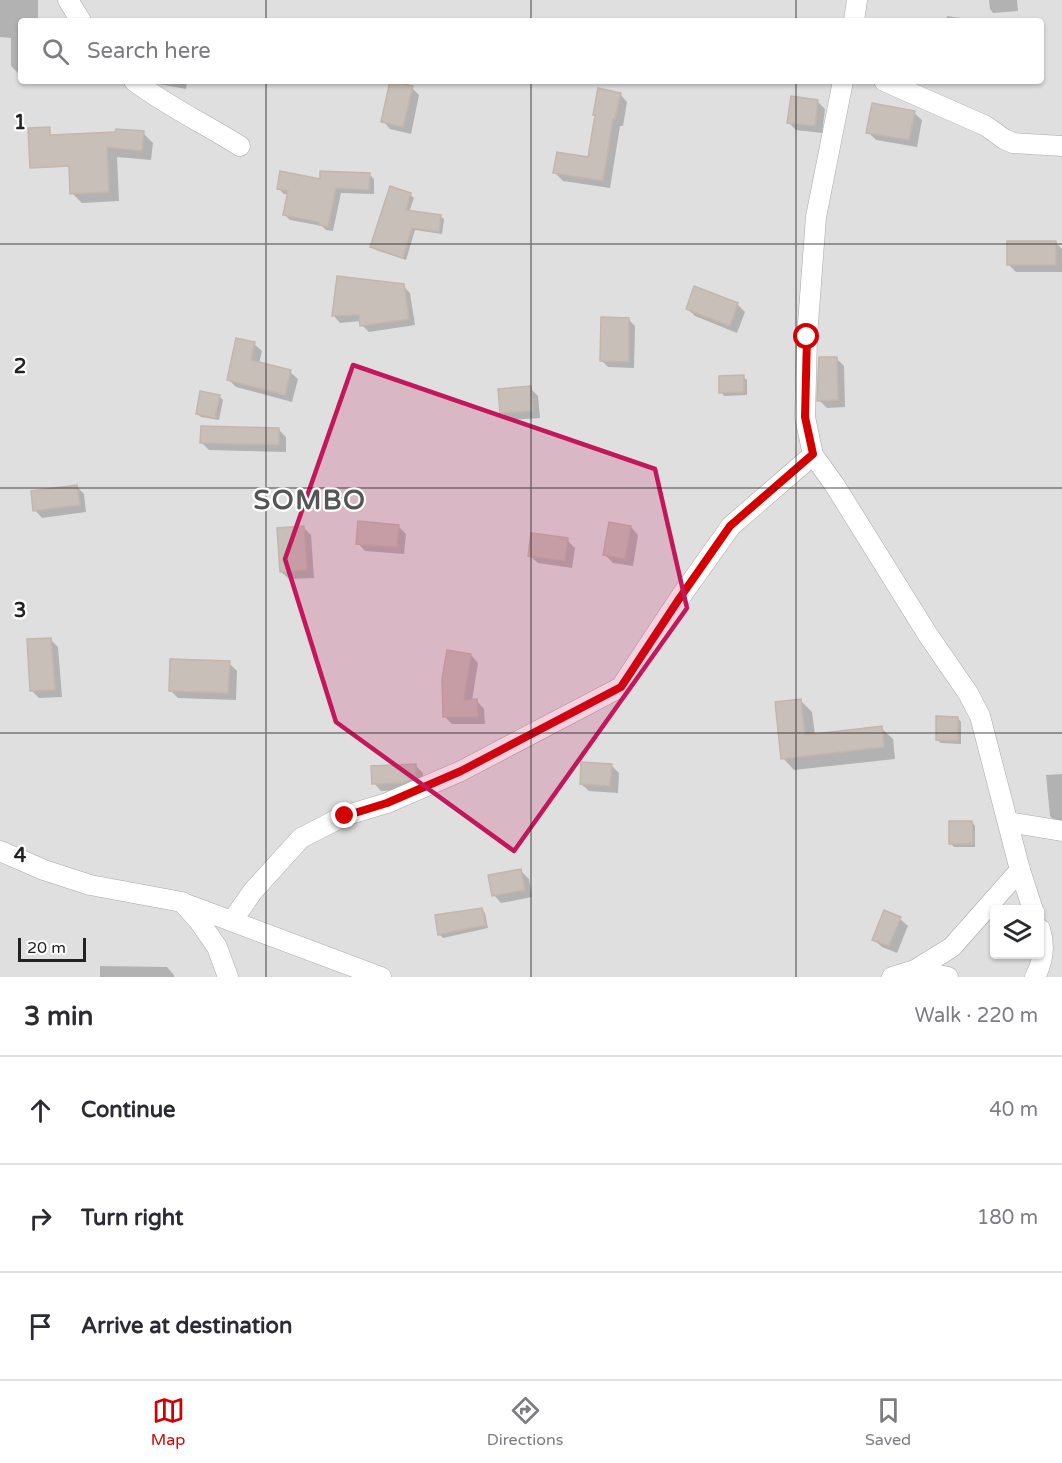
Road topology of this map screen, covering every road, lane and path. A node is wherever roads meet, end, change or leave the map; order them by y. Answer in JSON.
{"nodes":[{"id":1,"x":68,"y":0,"type":"edge"},
{"id":2,"x":857,"y":0,"type":"edge"},
{"id":3,"x":79,"y":18,"type":"edge"},
{"id":4,"x":854,"y":18,"type":"edge"},
{"id":5,"x":138,"y":84,"type":"edge"},
{"id":6,"x":842,"y":84,"type":"edge"},
{"id":7,"x":891,"y":84,"type":"edge"},
{"id":8,"x":240,"y":146,"type":"dead end"},
{"id":9,"x":1062,"y":146,"type":"edge"},
{"id":10,"x":813,"y":454,"type":"junction"},
{"id":11,"x":1008,"y":822,"type":"junction"},
{"id":12,"x":1062,"y":831,"type":"edge"},
{"id":13,"x":0,"y":851,"type":"edge"},
{"id":14,"x":1020,"y":870,"type":"junction"},
{"id":15,"x":182,"y":903,"type":"junction"},
{"id":16,"x":1032,"y":905,"type":"edge"},
{"id":17,"x":232,"y":921,"type":"junction"},
{"id":18,"x":1041,"y":959,"type":"edge"},
{"id":19,"x":915,"y":970,"type":"junction"},
{"id":20,"x":228,"y":977,"type":"edge"},
{"id":21,"x":381,"y":977,"type":"edge"},
{"id":22,"x":892,"y":977,"type":"edge"},
{"id":23,"x":948,"y":977,"type":"edge"},
{"id":24,"x":1035,"y":977,"type":"edge"}],
"edges":[{"from":1,"to":3,"type":"street"},
{"from":2,"to":4,"type":"street"},
{"from":5,"to":8,"type":"street"},
{"from":6,"to":10,"type":"street"},
{"from":7,"to":9,"type":"street"},
{"from":10,"to":11,"type":"street"},
{"from":10,"to":17,"type":"street"},
{"from":11,"to":12,"type":"street"},
{"from":11,"to":14,"type":"street"},
{"from":13,"to":15,"type":"street"},
{"from":14,"to":16,"type":"street"},
{"from":14,"to":19,"type":"street"},
{"from":15,"to":17,"type":"street"},
{"from":15,"to":20,"type":"street"},
{"from":17,"to":21,"type":"street"},
{"from":18,"to":24,"type":"street"},
{"from":19,"to":22,"type":"street"},
{"from":19,"to":23,"type":"street"}]}
